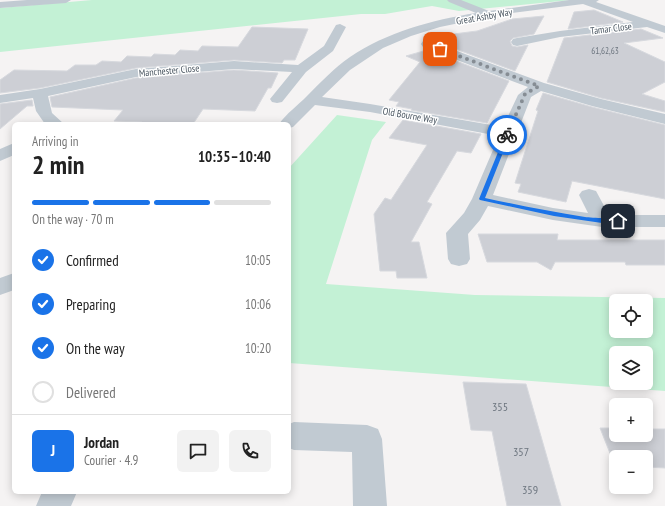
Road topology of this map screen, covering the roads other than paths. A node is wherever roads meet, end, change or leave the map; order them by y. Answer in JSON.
{"nodes":[{"id":1,"x":66,"y":0,"type":"edge"},
{"id":2,"x":452,"y":0,"type":"edge"},
{"id":3,"x":594,"y":0,"type":"edge"},
{"id":4,"x":583,"y":1,"type":"junction"},
{"id":5,"x":16,"y":2,"type":"edge"},
{"id":6,"x":0,"y":6,"type":"edge"},
{"id":7,"x":489,"y":14,"type":"junction"},
{"id":8,"x":647,"y":24,"type":"junction"},
{"id":9,"x":340,"y":27,"type":"dead end"},
{"id":10,"x":665,"y":30,"type":"edge"},
{"id":11,"x":576,"y":32,"type":"junction"},
{"id":12,"x":586,"y":38,"type":"dead end"},
{"id":13,"x":517,"y":42,"type":"dead end"},
{"id":14,"x":427,"y":44,"type":"dead end"},
{"id":15,"x":301,"y":69,"type":"junction"},
{"id":16,"x":539,"y":86,"type":"junction"},
{"id":17,"x":40,"y":93,"type":"junction"},
{"id":18,"x":0,"y":98,"type":"edge"},
{"id":19,"x":277,"y":99,"type":"dead end"},
{"id":20,"x":312,"y":100,"type":"junction"},
{"id":21,"x":665,"y":119,"type":"edge"},
{"id":22,"x":52,"y":122,"type":"edge"},
{"id":23,"x":289,"y":122,"type":"edge"},
{"id":24,"x":508,"y":133,"type":"junction"},
{"id":25,"x":12,"y":149,"type":"edge"},
{"id":26,"x":0,"y":156,"type":"edge"},
{"id":27,"x":589,"y":195,"type":"dead end"},
{"id":28,"x":477,"y":208,"type":"junction"},
{"id":29,"x":665,"y":220,"type":"edge"},
{"id":30,"x":602,"y":221,"type":"junction"},
{"id":31,"x":459,"y":259,"type":"dead end"},
{"id":32,"x":12,"y":282,"type":"edge"},
{"id":33,"x":0,"y":287,"type":"edge"},
{"id":34,"x":294,"y":436,"type":"dead end"},
{"id":35,"x":59,"y":494,"type":"edge"},
{"id":36,"x":52,"y":506,"type":"edge"},
{"id":37,"x":370,"y":506,"type":"edge"}],
"edges":[{"from":1,"to":5,"type":"street"},
{"from":2,"to":7,"type":"street"},
{"from":3,"to":4,"type":"street","name":"Great Ashby Way"},
{"from":4,"to":7,"type":"street","name":"Great Ashby Way"},
{"from":4,"to":8,"type":"street","name":"Tamar Close"},
{"from":5,"to":6,"type":"street"},
{"from":7,"to":20,"type":"street","name":"Great Ashby Way"},
{"from":8,"to":10,"type":"street","name":"Tamar Close"},
{"from":8,"to":11,"type":"street","name":"Tamar Close"},
{"from":9,"to":15,"type":"street"},
{"from":11,"to":12,"type":"street","name":"Tamar Close"},
{"from":11,"to":13,"type":"street","name":"Tamar Close"},
{"from":14,"to":16,"type":"street"},
{"from":15,"to":17,"type":"street","name":"Manchester Close"},
{"from":15,"to":19,"type":"street"},
{"from":16,"to":21,"type":"street"},
{"from":16,"to":24,"type":"street"},
{"from":17,"to":18,"type":"street","name":"Manchester Close"},
{"from":17,"to":22,"type":"street"},
{"from":20,"to":23,"type":"street","name":"Great Ashby Way"},
{"from":20,"to":24,"type":"street","name":"Old Bourne Way"},
{"from":24,"to":28,"type":"street"},
{"from":25,"to":26,"type":"street"},
{"from":27,"to":30,"type":"street"},
{"from":28,"to":30,"type":"street"},
{"from":28,"to":31,"type":"street"},
{"from":29,"to":30,"type":"street"},
{"from":32,"to":33,"type":"street"},
{"from":34,"to":37,"type":"street"},
{"from":35,"to":36,"type":"street"}]}
